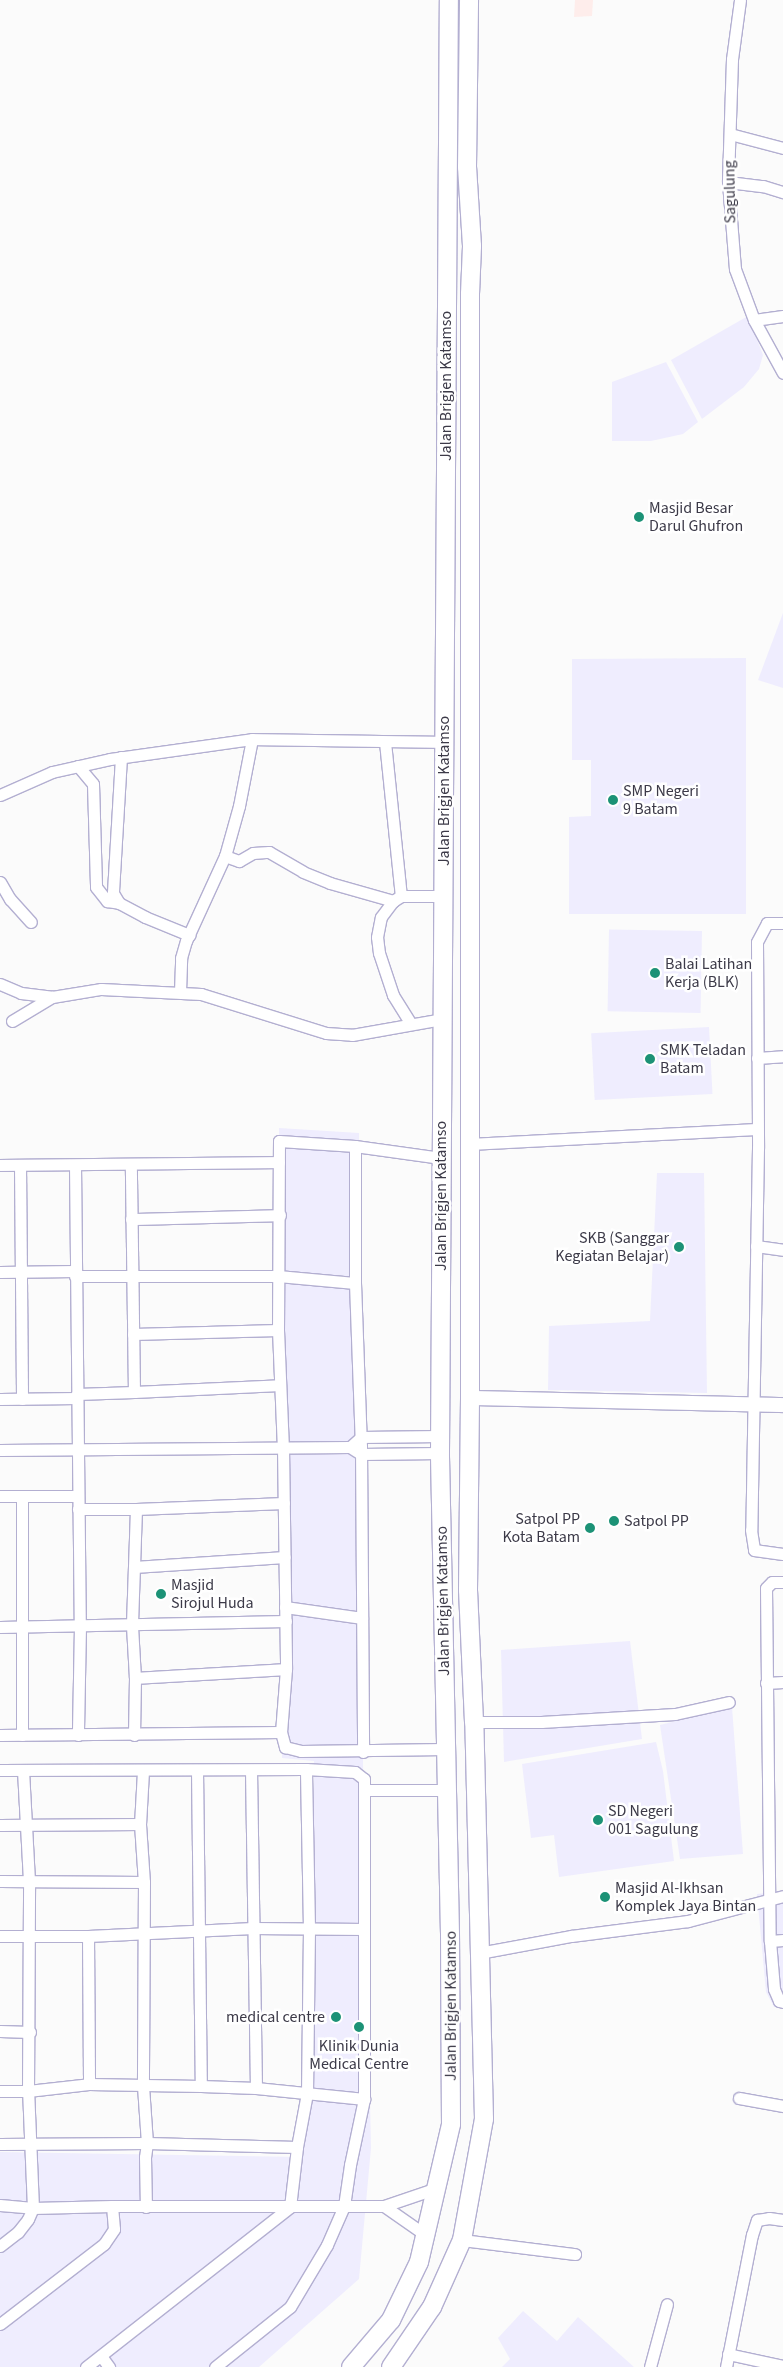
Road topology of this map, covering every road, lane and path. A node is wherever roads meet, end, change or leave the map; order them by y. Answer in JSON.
{"nodes":[{"id":1,"x":449,"y":0,"type":"edge"},
{"id":2,"x":468,"y":0,"type":"edge"},
{"id":3,"x":740,"y":0,"type":"edge"},
{"id":4,"x":448,"y":88,"type":"junction"},
{"id":5,"x":468,"y":89,"type":"junction"},
{"id":6,"x":730,"y":134,"type":"junction"},
{"id":7,"x":783,"y":148,"type":"edge"},
{"id":8,"x":728,"y":182,"type":"junction"},
{"id":9,"x":783,"y":192,"type":"edge"},
{"id":10,"x":783,"y":316,"type":"edge"},
{"id":11,"x":754,"y":320,"type":"junction"},
{"id":12,"x":783,"y":373,"type":"edge"},
{"id":13,"x":252,"y":739,"type":"junction"},
{"id":14,"x":385,"y":742,"type":"junction"},
{"id":15,"x":444,"y":742,"type":"junction"},
{"id":16,"x":121,"y":757,"type":"junction"},
{"id":17,"x":78,"y":766,"type":"junction"},
{"id":18,"x":0,"y":795,"type":"edge"},
{"id":19,"x":225,"y":856,"type":"junction"},
{"id":20,"x":2,"y":891,"type":"edge"},
{"id":21,"x":443,"y":896,"type":"junction"},
{"id":22,"x":397,"y":899,"type":"junction"},
{"id":23,"x":119,"y":903,"type":"junction"},
{"id":24,"x":31,"y":922,"type":"dead end"},
{"id":25,"x":783,"y":923,"type":"edge"},
{"id":26,"x":189,"y":935,"type":"junction"},
{"id":27,"x":0,"y":984,"type":"edge"},
{"id":28,"x":180,"y":992,"type":"junction"},
{"id":29,"x":52,"y":996,"type":"junction"},
{"id":30,"x":442,"y":1019,"type":"junction"},
{"id":31,"x":12,"y":1021,"type":"dead end"},
{"id":32,"x":411,"y":1024,"type":"junction"},
{"id":33,"x":783,"y":1056,"type":"edge"},
{"id":34,"x":757,"y":1058,"type":"junction"},
{"id":35,"x":756,"y":1128,"type":"junction"},
{"id":36,"x":470,"y":1144,"type":"junction"},
{"id":37,"x":355,"y":1146,"type":"junction"},
{"id":38,"x":441,"y":1158,"type":"junction"},
{"id":39,"x":279,"y":1162,"type":"junction"},
{"id":40,"x":131,"y":1164,"type":"junction"},
{"id":41,"x":0,"y":1165,"type":"edge"},
{"id":42,"x":20,"y":1165,"type":"junction"},
{"id":43,"x":75,"y":1165,"type":"junction"},
{"id":44,"x":280,"y":1215,"type":"junction"},
{"id":45,"x":131,"y":1219,"type":"junction"},
{"id":46,"x":756,"y":1246,"type":"junction"},
{"id":47,"x":783,"y":1250,"type":"edge"},
{"id":48,"x":21,"y":1271,"type":"junction"},
{"id":49,"x":0,"y":1272,"type":"edge"},
{"id":50,"x":75,"y":1273,"type":"junction"},
{"id":51,"x":278,"y":1276,"type":"junction"},
{"id":52,"x":132,"y":1277,"type":"junction"},
{"id":53,"x":355,"y":1283,"type":"junction"},
{"id":54,"x":278,"y":1330,"type":"junction"},
{"id":55,"x":133,"y":1334,"type":"junction"},
{"id":56,"x":280,"y":1385,"type":"junction"},
{"id":57,"x":134,"y":1392,"type":"junction"},
{"id":58,"x":77,"y":1396,"type":"junction"},
{"id":59,"x":470,"y":1398,"type":"junction"},
{"id":60,"x":0,"y":1399,"type":"edge"},
{"id":61,"x":22,"y":1399,"type":"junction"},
{"id":62,"x":753,"y":1404,"type":"junction"},
{"id":63,"x":783,"y":1404,"type":"edge"},
{"id":64,"x":360,"y":1438,"type":"junction"},
{"id":65,"x":440,"y":1445,"type":"junction"},
{"id":66,"x":283,"y":1447,"type":"junction"},
{"id":67,"x":350,"y":1447,"type":"junction"},
{"id":68,"x":0,"y":1450,"type":"edge"},
{"id":69,"x":78,"y":1450,"type":"junction"},
{"id":70,"x":361,"y":1454,"type":"junction"},
{"id":71,"x":0,"y":1496,"type":"edge"},
{"id":72,"x":22,"y":1496,"type":"junction"},
{"id":73,"x":78,"y":1496,"type":"junction"},
{"id":74,"x":284,"y":1502,"type":"junction"},
{"id":75,"x":78,"y":1509,"type":"junction"},
{"id":76,"x":136,"y":1509,"type":"junction"},
{"id":77,"x":783,"y":1554,"type":"edge"},
{"id":78,"x":285,"y":1557,"type":"junction"},
{"id":79,"x":134,"y":1567,"type":"junction"},
{"id":80,"x":783,"y":1582,"type":"edge"},
{"id":81,"x":286,"y":1607,"type":"junction"},
{"id":82,"x":362,"y":1618,"type":"junction"},
{"id":83,"x":286,"y":1621,"type":"junction"},
{"id":84,"x":80,"y":1626,"type":"junction"},
{"id":85,"x":132,"y":1626,"type":"junction"},
{"id":86,"x":0,"y":1627,"type":"edge"},
{"id":87,"x":21,"y":1627,"type":"junction"},
{"id":88,"x":286,"y":1669,"type":"junction"},
{"id":89,"x":135,"y":1678,"type":"junction"},
{"id":90,"x":783,"y":1682,"type":"edge"},
{"id":91,"x":766,"y":1683,"type":"junction"},
{"id":92,"x":729,"y":1702,"type":"dead end"},
{"id":93,"x":474,"y":1722,"type":"junction"},
{"id":94,"x":281,"y":1732,"type":"junction"},
{"id":95,"x":78,"y":1735,"type":"junction"},
{"id":96,"x":134,"y":1735,"type":"junction"},
{"id":97,"x":0,"y":1736,"type":"edge"},
{"id":98,"x":22,"y":1736,"type":"junction"},
{"id":99,"x":445,"y":1749,"type":"junction"},
{"id":100,"x":363,"y":1752,"type":"junction"},
{"id":101,"x":306,"y":1769,"type":"junction"},
{"id":102,"x":0,"y":1770,"type":"edge"},
{"id":103,"x":23,"y":1770,"type":"junction"},
{"id":104,"x":197,"y":1770,"type":"junction"},
{"id":105,"x":251,"y":1770,"type":"junction"},
{"id":106,"x":143,"y":1771,"type":"junction"},
{"id":107,"x":364,"y":1790,"type":"junction"},
{"id":108,"x":446,"y":1790,"type":"junction"},
{"id":109,"x":140,"y":1824,"type":"junction"},
{"id":110,"x":0,"y":1825,"type":"edge"},
{"id":111,"x":27,"y":1825,"type":"junction"},
{"id":112,"x":0,"y":1880,"type":"edge"},
{"id":113,"x":29,"y":1881,"type":"junction"},
{"id":114,"x":144,"y":1882,"type":"junction"},
{"id":115,"x":783,"y":1896,"type":"edge"},
{"id":116,"x":770,"y":1899,"type":"junction"},
{"id":117,"x":253,"y":1928,"type":"junction"},
{"id":118,"x":309,"y":1928,"type":"junction"},
{"id":119,"x":364,"y":1929,"type":"junction"},
{"id":120,"x":144,"y":1932,"type":"junction"},
{"id":121,"x":199,"y":1932,"type":"junction"},
{"id":122,"x":0,"y":1936,"type":"edge"},
{"id":123,"x":30,"y":1936,"type":"junction"},
{"id":124,"x":88,"y":1936,"type":"junction"},
{"id":125,"x":783,"y":1940,"type":"edge"},
{"id":126,"x":770,"y":1941,"type":"junction"},
{"id":127,"x":479,"y":1952,"type":"junction"},
{"id":128,"x":783,"y":2002,"type":"edge"},
{"id":129,"x":0,"y":2031,"type":"edge"},
{"id":130,"x":30,"y":2032,"type":"junction"},
{"id":131,"x":89,"y":2084,"type":"junction"},
{"id":132,"x":143,"y":2086,"type":"junction"},
{"id":133,"x":201,"y":2086,"type":"junction"},
{"id":134,"x":256,"y":2088,"type":"junction"},
{"id":135,"x":0,"y":2091,"type":"edge"},
{"id":136,"x":28,"y":2091,"type":"junction"},
{"id":137,"x":307,"y":2093,"type":"junction"},
{"id":138,"x":739,"y":2098,"type":"dead end"},
{"id":139,"x":364,"y":2099,"type":"junction"},
{"id":140,"x":783,"y":2106,"type":"edge"},
{"id":141,"x":147,"y":2143,"type":"junction"},
{"id":142,"x":0,"y":2144,"type":"edge"},
{"id":143,"x":31,"y":2145,"type":"junction"},
{"id":144,"x":297,"y":2147,"type":"junction"},
{"id":145,"x":437,"y":2188,"type":"junction"},
{"id":146,"x":0,"y":2205,"type":"edge"},
{"id":147,"x":112,"y":2206,"type":"junction"},
{"id":148,"x":344,"y":2206,"type":"junction"},
{"id":149,"x":384,"y":2206,"type":"junction"},
{"id":150,"x":146,"y":2207,"type":"junction"},
{"id":151,"x":290,"y":2207,"type":"junction"},
{"id":152,"x":33,"y":2208,"type":"junction"},
{"id":153,"x":783,"y":2220,"type":"edge"},
{"id":154,"x":426,"y":2236,"type":"junction"},
{"id":155,"x":462,"y":2240,"type":"junction"},
{"id":156,"x":0,"y":2246,"type":"edge"},
{"id":157,"x":575,"y":2254,"type":"dead end"},
{"id":158,"x":667,"y":2304,"type":"dead end"},
{"id":159,"x":0,"y":2324,"type":"edge"},
{"id":160,"x":728,"y":2354,"type":"junction"},
{"id":161,"x":101,"y":2356,"type":"junction"},
{"id":162,"x":783,"y":2366,"type":"edge"},
{"id":163,"x":86,"y":2367,"type":"edge"},
{"id":164,"x":109,"y":2367,"type":"edge"},
{"id":165,"x":215,"y":2367,"type":"edge"},
{"id":166,"x":351,"y":2367,"type":"edge"},
{"id":167,"x":391,"y":2367,"type":"edge"},
{"id":168,"x":650,"y":2367,"type":"edge"},
{"id":169,"x":726,"y":2367,"type":"edge"}],
"edges":[{"from":1,"to":4,"type":"highway","name":"Jalan Brigjen Katamso"},
{"from":2,"to":5,"type":"highway","name":"Jalan Brigjen Katamso"},
{"from":3,"to":6,"type":"street","name":"Sagulung"},
{"from":4,"to":5,"type":"highway"},
{"from":4,"to":15,"type":"highway","name":"Jalan Brigjen Katamso"},
{"from":5,"to":36,"type":"highway","name":"Jalan Brigjen Katamso"},
{"from":6,"to":7,"type":"street"},
{"from":6,"to":8,"type":"street","name":"Sagulung"},
{"from":8,"to":9,"type":"street"},
{"from":8,"to":11,"type":"street","name":"Sagulung"},
{"from":10,"to":11,"type":"street"},
{"from":11,"to":12,"type":"street","name":"Sagulung"},
{"from":13,"to":14,"type":"street"},
{"from":13,"to":16,"type":"street"},
{"from":13,"to":19,"type":"street"},
{"from":14,"to":15,"type":"street"},
{"from":14,"to":22,"type":"street"},
{"from":15,"to":21,"type":"highway","name":"Jalan Brigjen Katamso"},
{"from":16,"to":17,"type":"street"},
{"from":16,"to":23,"type":"street"},
{"from":17,"to":18,"type":"street"},
{"from":17,"to":23,"type":"street"},
{"from":19,"to":22,"type":"street"},
{"from":19,"to":26,"type":"street"},
{"from":20,"to":24,"type":"street"},
{"from":21,"to":22,"type":"street"},
{"from":21,"to":30,"type":"highway","name":"Jalan Brigjen Katamso"},
{"from":22,"to":32,"type":"street"},
{"from":23,"to":26,"type":"street"},
{"from":25,"to":34,"type":"street"},
{"from":26,"to":28,"type":"street"},
{"from":27,"to":29,"type":"street"},
{"from":28,"to":29,"type":"street"},
{"from":28,"to":32,"type":"street"},
{"from":29,"to":31,"type":"street"},
{"from":30,"to":32,"type":"street"},
{"from":30,"to":38,"type":"highway","name":"Jalan Brigjen Katamso"},
{"from":33,"to":34,"type":"street"},
{"from":34,"to":35,"type":"street"},
{"from":35,"to":36,"type":"street"},
{"from":35,"to":46,"type":"street"},
{"from":36,"to":59,"type":"highway","name":"Jalan Brigjen Katamso"},
{"from":37,"to":38,"type":"street"},
{"from":37,"to":39,"type":"street"},
{"from":37,"to":53,"type":"street"},
{"from":38,"to":65,"type":"highway","name":"Jalan Brigjen Katamso"},
{"from":39,"to":40,"type":"street"},
{"from":39,"to":44,"type":"street"},
{"from":40,"to":43,"type":"street"},
{"from":40,"to":45,"type":"street"},
{"from":41,"to":42,"type":"street"},
{"from":42,"to":43,"type":"street"},
{"from":42,"to":48,"type":"street"},
{"from":43,"to":50,"type":"street"},
{"from":44,"to":45,"type":"street"},
{"from":44,"to":51,"type":"street"},
{"from":45,"to":52,"type":"street"},
{"from":46,"to":47,"type":"street"},
{"from":46,"to":62,"type":"street"},
{"from":48,"to":49,"type":"street"},
{"from":48,"to":50,"type":"street"},
{"from":48,"to":61,"type":"street"},
{"from":50,"to":52,"type":"street"},
{"from":50,"to":58,"type":"street"},
{"from":51,"to":52,"type":"street"},
{"from":51,"to":53,"type":"street"},
{"from":51,"to":54,"type":"street"},
{"from":52,"to":55,"type":"street"},
{"from":53,"to":64,"type":"street"},
{"from":54,"to":55,"type":"street"},
{"from":54,"to":56,"type":"street"},
{"from":55,"to":57,"type":"street"},
{"from":56,"to":57,"type":"street"},
{"from":56,"to":66,"type":"street"},
{"from":57,"to":58,"type":"street"},
{"from":58,"to":61,"type":"street"},
{"from":58,"to":69,"type":"street"},
{"from":59,"to":62,"type":"street"},
{"from":59,"to":93,"type":"highway","name":"Jalan Brigjen Katamso"},
{"from":60,"to":61,"type":"street"},
{"from":62,"to":63,"type":"street"},
{"from":62,"to":77,"type":"street"},
{"from":64,"to":65,"type":"street"},
{"from":64,"to":67,"type":"street"},
{"from":64,"to":70,"type":"street"},
{"from":65,"to":70,"type":"street"},
{"from":65,"to":99,"type":"highway","name":"Jalan Brigjen Katamso"},
{"from":66,"to":67,"type":"street"},
{"from":66,"to":69,"type":"street"},
{"from":66,"to":74,"type":"street"},
{"from":67,"to":70,"type":"street"},
{"from":68,"to":69,"type":"street"},
{"from":69,"to":73,"type":"street"},
{"from":70,"to":82,"type":"street"},
{"from":71,"to":72,"type":"street"},
{"from":72,"to":73,"type":"street"},
{"from":72,"to":87,"type":"street"},
{"from":73,"to":75,"type":"street"},
{"from":74,"to":76,"type":"street"},
{"from":74,"to":78,"type":"street"},
{"from":75,"to":76,"type":"street"},
{"from":75,"to":84,"type":"street"},
{"from":76,"to":79,"type":"street"},
{"from":78,"to":79,"type":"street"},
{"from":78,"to":81,"type":"street"},
{"from":79,"to":85,"type":"street"},
{"from":80,"to":91,"type":"street"},
{"from":81,"to":82,"type":"street"},
{"from":81,"to":83,"type":"street"},
{"from":82,"to":100,"type":"street"},
{"from":83,"to":85,"type":"street"},
{"from":83,"to":88,"type":"street"},
{"from":84,"to":85,"type":"street"},
{"from":84,"to":87,"type":"street"},
{"from":84,"to":95,"type":"street"},
{"from":85,"to":89,"type":"street"},
{"from":86,"to":87,"type":"street"},
{"from":87,"to":98,"type":"street"},
{"from":88,"to":89,"type":"street"},
{"from":88,"to":94,"type":"street"},
{"from":89,"to":96,"type":"street"},
{"from":90,"to":91,"type":"street"},
{"from":91,"to":116,"type":"street"},
{"from":92,"to":93,"type":"street"},
{"from":93,"to":127,"type":"highway","name":"Jalan Brigjen Katamso"},
{"from":94,"to":96,"type":"street"},
{"from":94,"to":100,"type":"street"},
{"from":95,"to":96,"type":"street"},
{"from":95,"to":98,"type":"street"},
{"from":97,"to":98,"type":"street"},
{"from":99,"to":100,"type":"street"},
{"from":99,"to":108,"type":"highway","name":"Jalan Brigjen Katamso"},
{"from":101,"to":105,"type":"street"},
{"from":101,"to":107,"type":"street"},
{"from":101,"to":118,"type":"street"},
{"from":102,"to":103,"type":"street"},
{"from":103,"to":106,"type":"street"},
{"from":103,"to":111,"type":"street"},
{"from":104,"to":105,"type":"street"},
{"from":104,"to":106,"type":"street"},
{"from":104,"to":121,"type":"street"},
{"from":105,"to":117,"type":"street"},
{"from":106,"to":109,"type":"street"},
{"from":107,"to":108,"type":"street"},
{"from":107,"to":119,"type":"street"},
{"from":108,"to":145,"type":"highway","name":"Jalan Brigjen Katamso"},
{"from":109,"to":111,"type":"street"},
{"from":109,"to":114,"type":"street"},
{"from":110,"to":111,"type":"street"},
{"from":111,"to":113,"type":"street"},
{"from":112,"to":113,"type":"street"},
{"from":113,"to":114,"type":"street"},
{"from":113,"to":123,"type":"street"},
{"from":114,"to":120,"type":"street"},
{"from":115,"to":116,"type":"street"},
{"from":116,"to":126,"type":"street"},
{"from":116,"to":127,"type":"street"},
{"from":117,"to":118,"type":"street"},
{"from":117,"to":121,"type":"street"},
{"from":117,"to":134,"type":"street"},
{"from":118,"to":119,"type":"street"},
{"from":118,"to":137,"type":"street"},
{"from":119,"to":139,"type":"street"},
{"from":120,"to":121,"type":"street"},
{"from":120,"to":124,"type":"street"},
{"from":120,"to":132,"type":"street"},
{"from":121,"to":133,"type":"street"},
{"from":122,"to":123,"type":"street"},
{"from":123,"to":124,"type":"street"},
{"from":123,"to":130,"type":"street"},
{"from":124,"to":131,"type":"street"},
{"from":125,"to":126,"type":"street"},
{"from":126,"to":128,"type":"street"},
{"from":127,"to":155,"type":"highway","name":"Jalan Brigjen Katamso"},
{"from":129,"to":130,"type":"street"},
{"from":130,"to":136,"type":"street"},
{"from":131,"to":132,"type":"street"},
{"from":131,"to":136,"type":"street"},
{"from":132,"to":133,"type":"street"},
{"from":132,"to":141,"type":"street"},
{"from":133,"to":134,"type":"street"},
{"from":134,"to":137,"type":"street"},
{"from":135,"to":136,"type":"street"},
{"from":136,"to":143,"type":"street"},
{"from":137,"to":139,"type":"street"},
{"from":137,"to":144,"type":"street"},
{"from":138,"to":140,"type":"street"},
{"from":139,"to":148,"type":"street"},
{"from":141,"to":143,"type":"street"},
{"from":141,"to":144,"type":"street"},
{"from":141,"to":150,"type":"street"},
{"from":142,"to":143,"type":"street"},
{"from":143,"to":152,"type":"street"},
{"from":144,"to":151,"type":"street"},
{"from":145,"to":149,"type":"street"},
{"from":145,"to":154,"type":"highway","name":"Jalan Brigjen Katamso"},
{"from":146,"to":152,"type":"street"},
{"from":147,"to":150,"type":"street"},
{"from":147,"to":152,"type":"street"},
{"from":147,"to":159,"type":"street"},
{"from":148,"to":149,"type":"street"},
{"from":148,"to":151,"type":"street"},
{"from":148,"to":165,"type":"street"},
{"from":149,"to":154,"type":"street"},
{"from":150,"to":151,"type":"street"},
{"from":151,"to":161,"type":"street"},
{"from":152,"to":156,"type":"street"},
{"from":153,"to":160,"type":"street"},
{"from":154,"to":166,"type":"highway","name":"Jalan Brigjen Katamso"},
{"from":155,"to":157,"type":"street"},
{"from":155,"to":167,"type":"highway","name":"Jalan Brigjen Katamso"},
{"from":158,"to":168,"type":"street"},
{"from":160,"to":162,"type":"street"},
{"from":160,"to":169,"type":"street"},
{"from":161,"to":163,"type":"street"},
{"from":161,"to":164,"type":"street"}]}
